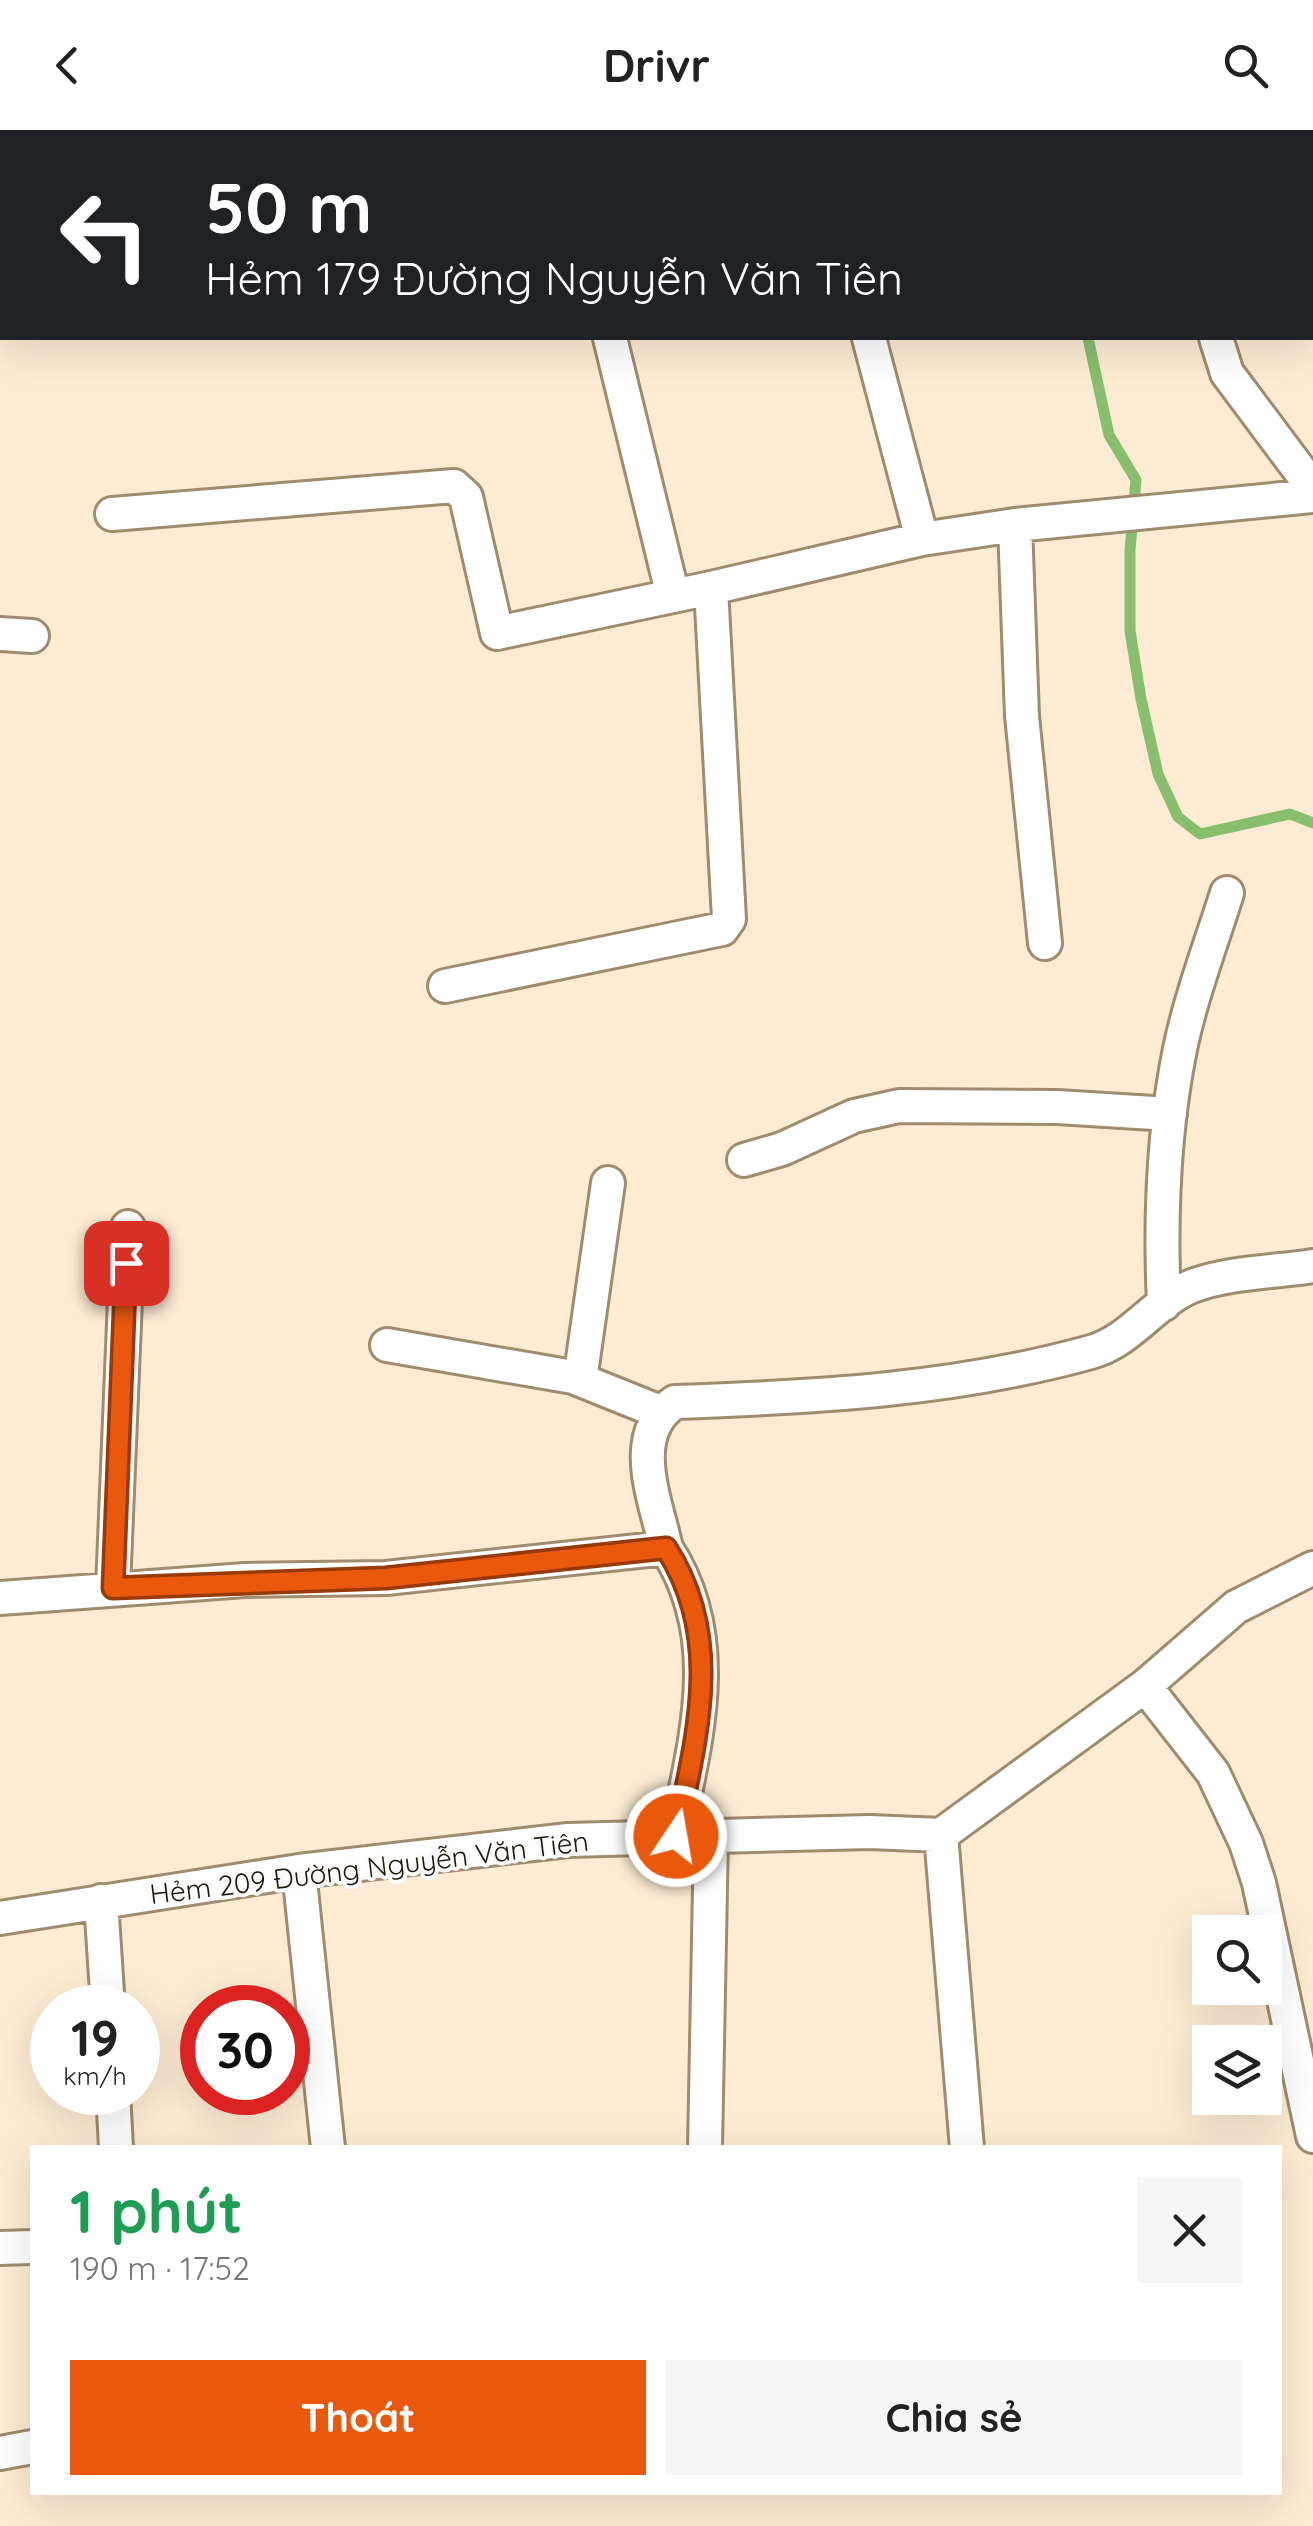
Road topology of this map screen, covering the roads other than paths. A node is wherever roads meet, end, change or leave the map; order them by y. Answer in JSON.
{"nodes":[{"id":1,"x":610,"y":340,"type":"edge"},
{"id":2,"x":870,"y":340,"type":"edge"},
{"id":3,"x":1217,"y":340,"type":"edge"},
{"id":4,"x":1313,"y":488,"type":"edge"},
{"id":5,"x":1313,"y":496,"type":"edge"},
{"id":6,"x":112,"y":514,"type":"dead end"},
{"id":7,"x":1015,"y":525,"type":"junction"},
{"id":8,"x":922,"y":538,"type":"junction"},
{"id":9,"x":711,"y":588,"type":"junction"},
{"id":10,"x":673,"y":596,"type":"junction"},
{"id":11,"x":1227,"y":893,"type":"dead end"},
{"id":12,"x":1045,"y":943,"type":"dead end"},
{"id":13,"x":445,"y":986,"type":"dead end"},
{"id":14,"x":1170,"y":1114,"type":"junction"},
{"id":15,"x":744,"y":1160,"type":"dead end"},
{"id":16,"x":608,"y":1183,"type":"dead end"},
{"id":17,"x":128,"y":1226,"type":"dead end"},
{"id":18,"x":1313,"y":1266,"type":"edge"},
{"id":19,"x":1164,"y":1304,"type":"junction"},
{"id":20,"x":387,"y":1345,"type":"dead end"},
{"id":21,"x":580,"y":1380,"type":"junction"},
{"id":22,"x":660,"y":1412,"type":"junction"},
{"id":23,"x":666,"y":1548,"type":"junction"},
{"id":24,"x":1313,"y":1568,"type":"edge"},
{"id":25,"x":113,"y":1588,"type":"junction"},
{"id":26,"x":0,"y":1598,"type":"edge"},
{"id":27,"x":1145,"y":1686,"type":"junction"},
{"id":28,"x":711,"y":1835,"type":"junction"},
{"id":29,"x":942,"y":1835,"type":"junction"},
{"id":30,"x":676,"y":1836,"type":"junction"},
{"id":31,"x":300,"y":1871,"type":"junction"},
{"id":32,"x":102,"y":1901,"type":"junction"},
{"id":33,"x":0,"y":1918,"type":"edge"},
{"id":34,"x":107,"y":1985,"type":"edge"},
{"id":35,"x":114,"y":2115,"type":"edge"},
{"id":36,"x":1312,"y":2126,"type":"edge"},
{"id":37,"x":116,"y":2145,"type":"edge"},
{"id":38,"x":328,"y":2145,"type":"edge"},
{"id":39,"x":705,"y":2145,"type":"edge"},
{"id":40,"x":967,"y":2145,"type":"edge"},
{"id":41,"x":0,"y":2248,"type":"edge"},
{"id":42,"x":30,"y":2248,"type":"edge"},
{"id":43,"x":30,"y":2447,"type":"edge"},
{"id":44,"x":0,"y":2453,"type":"edge"}],
"edges":[{"from":1,"to":10,"type":"street"},
{"from":2,"to":8,"type":"street"},
{"from":3,"to":4,"type":"street"},
{"from":5,"to":7,"type":"street"},
{"from":6,"to":10,"type":"street"},
{"from":7,"to":8,"type":"street"},
{"from":7,"to":12,"type":"street"},
{"from":8,"to":9,"type":"street"},
{"from":9,"to":10,"type":"street"},
{"from":9,"to":13,"type":"street"},
{"from":11,"to":14,"type":"street"},
{"from":14,"to":15,"type":"street"},
{"from":14,"to":19,"type":"street"},
{"from":16,"to":21,"type":"street"},
{"from":17,"to":25,"type":"street"},
{"from":18,"to":19,"type":"street"},
{"from":19,"to":22,"type":"street"},
{"from":20,"to":21,"type":"street"},
{"from":21,"to":22,"type":"street"},
{"from":22,"to":23,"type":"street"},
{"from":23,"to":25,"type":"street"},
{"from":23,"to":30,"type":"street"},
{"from":24,"to":27,"type":"street"},
{"from":25,"to":26,"type":"street"},
{"from":27,"to":29,"type":"street"},
{"from":27,"to":36,"type":"street"},
{"from":28,"to":29,"type":"street","name":"Hẻm 209 Đường Nguyễn Văn Tiên"},
{"from":28,"to":30,"type":"street","name":"Hẻm 209 Đường Nguyễn Văn Tiên"},
{"from":28,"to":39,"type":"street"},
{"from":29,"to":40,"type":"street"},
{"from":30,"to":31,"type":"street","name":"Hẻm 209 Đường Nguyễn Văn Tiên"},
{"from":31,"to":32,"type":"street","name":"Hẻm 209 Đường Nguyễn Văn Tiên"},
{"from":31,"to":38,"type":"street"},
{"from":32,"to":33,"type":"street","name":"Hẻm 209 Đường Nguyễn Văn Tiên"},
{"from":32,"to":34,"type":"street"},
{"from":35,"to":37,"type":"street"},
{"from":41,"to":42,"type":"street"},
{"from":43,"to":44,"type":"street"}]}
